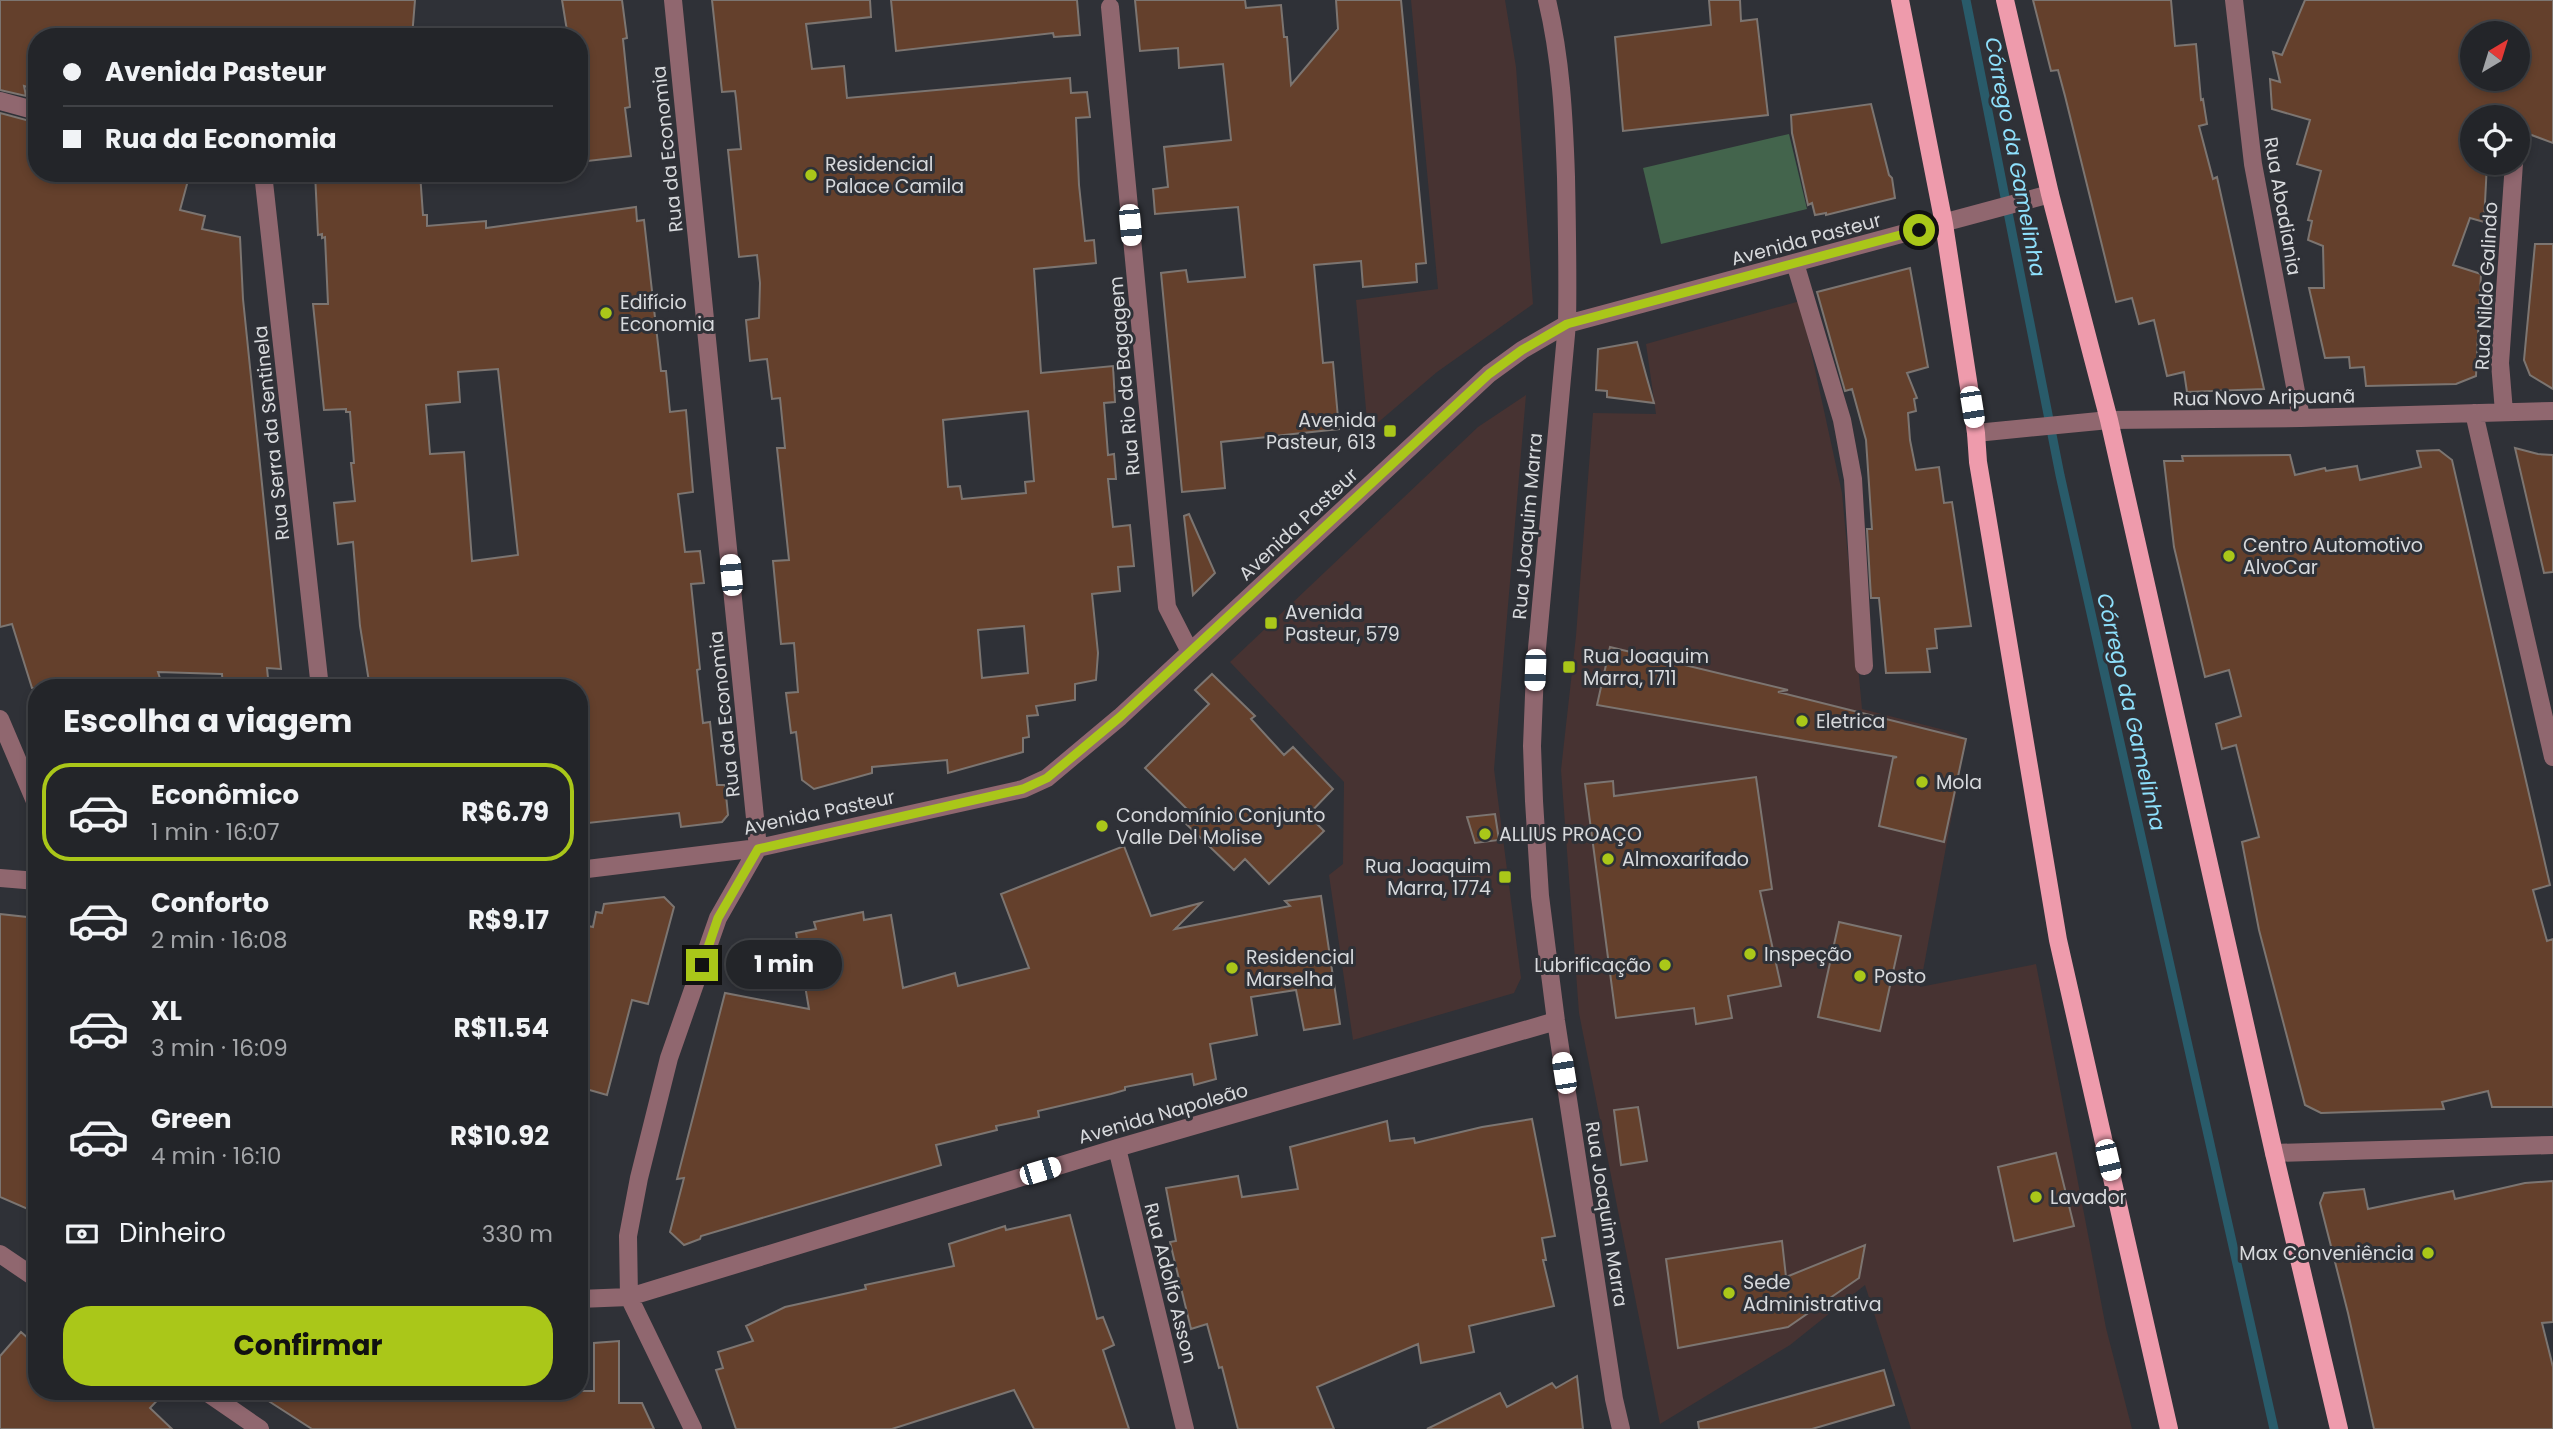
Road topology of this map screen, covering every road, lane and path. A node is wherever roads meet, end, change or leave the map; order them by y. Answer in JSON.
{"nodes":[{"id":1,"x":673,"y":0,"type":"edge"},
{"id":2,"x":1547,"y":0,"type":"edge"},
{"id":3,"x":1899,"y":0,"type":"edge"},
{"id":4,"x":2005,"y":0,"type":"edge"},
{"id":5,"x":2234,"y":0,"type":"edge"},
{"id":6,"x":1110,"y":7,"type":"dead end"},
{"id":7,"x":0,"y":101,"type":"edge"},
{"id":8,"x":28,"y":109,"type":"edge"},
{"id":9,"x":2513,"y":175,"type":"edge"},
{"id":10,"x":264,"y":182,"type":"edge"},
{"id":11,"x":2050,"y":194,"type":"junction"},
{"id":12,"x":1944,"y":224,"type":"junction"},
{"id":13,"x":1795,"y":263,"type":"junction"},
{"id":14,"x":1567,"y":324,"type":"junction"},
{"id":15,"x":2553,"y":411,"type":"edge"},
{"id":16,"x":2504,"y":412,"type":"junction"},
{"id":17,"x":2474,"y":413,"type":"junction"},
{"id":18,"x":2301,"y":418,"type":"junction"},
{"id":19,"x":2109,"y":420,"type":"junction"},
{"id":20,"x":1976,"y":433,"type":"junction"},
{"id":21,"x":1190,"y":652,"type":"junction"},
{"id":22,"x":1864,"y":666,"type":"dead end"},
{"id":23,"x":319,"y":679,"type":"edge"},
{"id":24,"x":0,"y":719,"type":"edge"},
{"id":25,"x":2553,"y":757,"type":"edge"},
{"id":26,"x":28,"y":785,"type":"edge"},
{"id":27,"x":758,"y":849,"type":"junction"},
{"id":28,"x":588,"y":869,"type":"edge"},
{"id":29,"x":0,"y":878,"type":"edge"},
{"id":30,"x":28,"y":880,"type":"edge"},
{"id":31,"x":1556,"y":1021,"type":"junction"},
{"id":32,"x":2553,"y":1145,"type":"edge"},
{"id":33,"x":1117,"y":1147,"type":"junction"},
{"id":34,"x":2274,"y":1153,"type":"junction"},
{"id":35,"x":0,"y":1254,"type":"edge"},
{"id":36,"x":28,"y":1273,"type":"edge"},
{"id":37,"x":629,"y":1297,"type":"junction"},
{"id":38,"x":588,"y":1299,"type":"edge"},
{"id":39,"x":218,"y":1400,"type":"edge"},
{"id":40,"x":260,"y":1429,"type":"edge"},
{"id":41,"x":693,"y":1429,"type":"edge"},
{"id":42,"x":1185,"y":1429,"type":"edge"},
{"id":43,"x":1622,"y":1429,"type":"edge"},
{"id":44,"x":2169,"y":1429,"type":"edge"},
{"id":45,"x":2339,"y":1429,"type":"edge"}],
"edges":[{"from":1,"to":27,"type":"street","name":"Rua da Economia"},
{"from":2,"to":14,"type":"street","name":"Rua Joaquim Marra"},
{"from":3,"to":12,"type":"main road"},
{"from":4,"to":11,"type":"main road"},
{"from":5,"to":18,"type":"street","name":"Rua Abadiania"},
{"from":6,"to":21,"type":"street","name":"Rua Rio da Bagagem"},
{"from":7,"to":8,"type":"street"},
{"from":9,"to":16,"type":"street","name":"Rua Nildo Galindo"},
{"from":10,"to":23,"type":"street","name":"Rua Serra da Sentinela"},
{"from":11,"to":12,"type":"street","name":"Avenida Pasteur"},
{"from":11,"to":19,"type":"main road"},
{"from":12,"to":13,"type":"street","name":"Avenida Pasteur"},
{"from":12,"to":20,"type":"main road"},
{"from":13,"to":14,"type":"street","name":"Avenida Pasteur"},
{"from":13,"to":22,"type":"street"},
{"from":14,"to":21,"type":"street","name":"Avenida Pasteur"},
{"from":14,"to":31,"type":"street","name":"Rua Joaquim Marra"},
{"from":15,"to":16,"type":"street","name":"Rua Novo Aripuanã"},
{"from":16,"to":17,"type":"street","name":"Rua Novo Aripuanã"},
{"from":17,"to":18,"type":"street","name":"Rua Novo Aripuanã"},
{"from":17,"to":25,"type":"street"},
{"from":18,"to":19,"type":"street","name":"Rua Novo Aripuanã"},
{"from":19,"to":20,"type":"street","name":"Rua Novo Aripuanã"},
{"from":19,"to":34,"type":"main road"},
{"from":20,"to":44,"type":"main road"},
{"from":21,"to":27,"type":"street","name":"Avenida Pasteur"},
{"from":24,"to":26,"type":"street"},
{"from":27,"to":28,"type":"street","name":"Avenida Pasteur"},
{"from":27,"to":37,"type":"street"},
{"from":29,"to":30,"type":"street"},
{"from":31,"to":33,"type":"street","name":"Avenida Napoleão"},
{"from":31,"to":43,"type":"street","name":"Rua Joaquim Marra"},
{"from":32,"to":34,"type":"street"},
{"from":33,"to":37,"type":"street","name":"Avenida Napoleão"},
{"from":33,"to":42,"type":"street","name":"Rua Adolfo Asson"},
{"from":34,"to":45,"type":"main road"},
{"from":35,"to":36,"type":"street"},
{"from":37,"to":38,"type":"street","name":"Avenida Napoleão"},
{"from":37,"to":41,"type":"street"},
{"from":39,"to":40,"type":"street"}]}
